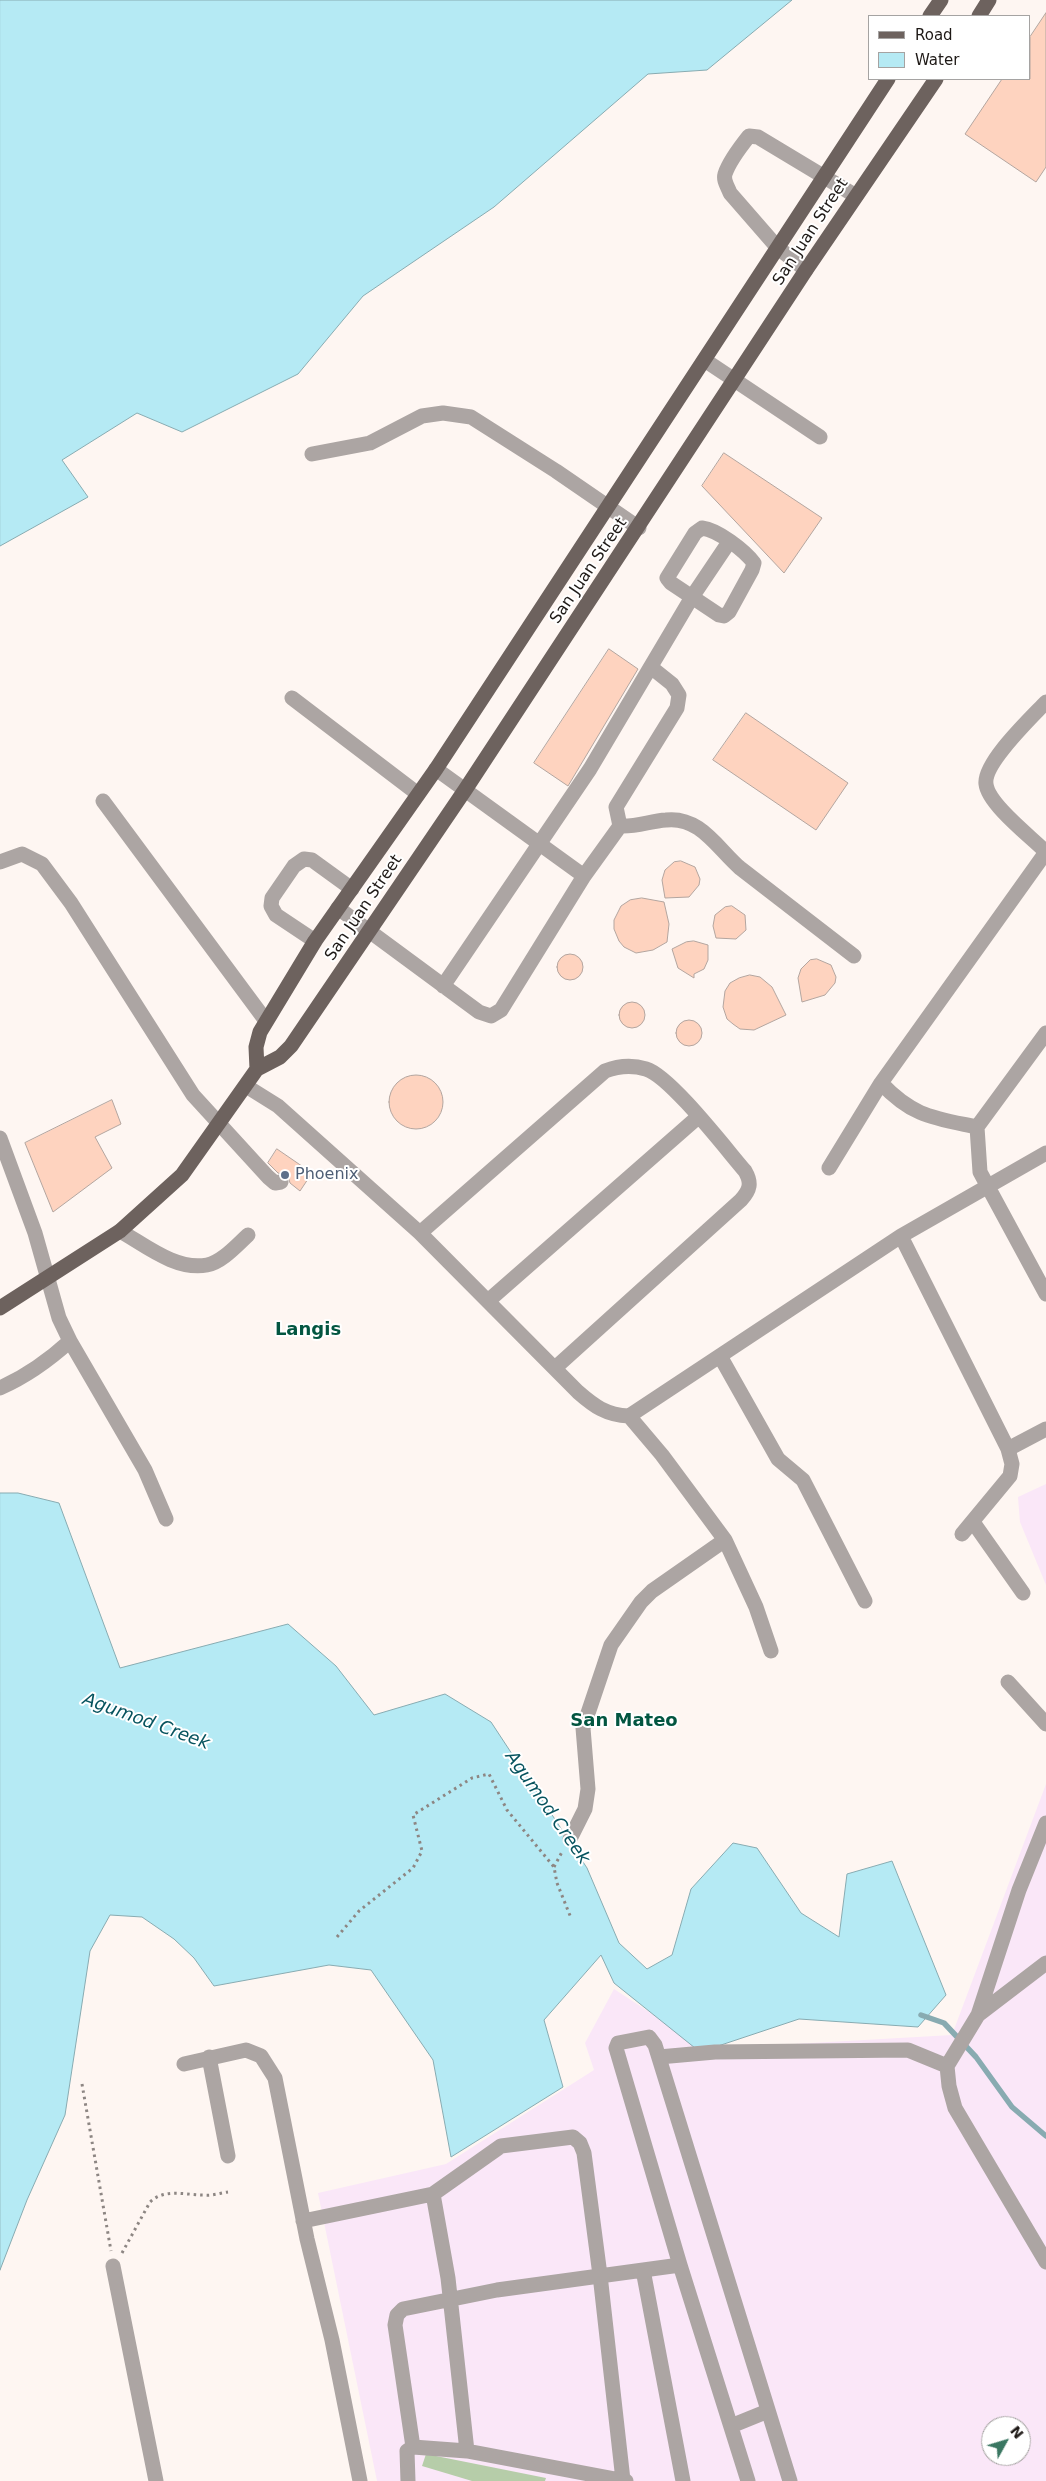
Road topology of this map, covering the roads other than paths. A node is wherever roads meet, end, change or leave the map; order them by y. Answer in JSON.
{"nodes":[{"id":1,"x":942,"y":0,"type":"edge"},
{"id":2,"x":990,"y":0,"type":"edge"},
{"id":3,"x":932,"y":15,"type":"edge"},
{"id":4,"x":979,"y":15,"type":"edge"},
{"id":5,"x":887,"y":80,"type":"edge"},
{"id":6,"x":935,"y":80,"type":"edge"},
{"id":7,"x":823,"y":176,"type":"junction"},
{"id":8,"x":856,"y":196,"type":"junction"},
{"id":9,"x":777,"y":247,"type":"junction"},
{"id":10,"x":806,"y":270,"type":"junction"},
{"id":11,"x":706,"y":361,"type":"junction"},
{"id":12,"x":735,"y":382,"type":"junction"},
{"id":13,"x":820,"y":437,"type":"dead end"},
{"id":14,"x":312,"y":454,"type":"dead end"},
{"id":15,"x":608,"y":507,"type":"junction"},
{"id":16,"x":639,"y":528,"type":"junction"},
{"id":17,"x":729,"y":542,"type":"junction"},
{"id":18,"x":692,"y":597,"type":"junction"},
{"id":19,"x":652,"y":668,"type":"junction"},
{"id":20,"x":292,"y":698,"type":"dead end"},
{"id":21,"x":1046,"y":702,"type":"edge"},
{"id":22,"x":436,"y":769,"type":"junction"},
{"id":23,"x":465,"y":790,"type":"junction"},
{"id":24,"x":418,"y":794,"type":"junction"},
{"id":25,"x":103,"y":801,"type":"dead end"},
{"id":26,"x":620,"y":826,"type":"junction"},
{"id":27,"x":540,"y":844,"type":"junction"},
{"id":28,"x":1046,"y":852,"type":"edge"},
{"id":29,"x":0,"y":862,"type":"edge"},
{"id":30,"x":584,"y":876,"type":"junction"},
{"id":31,"x":352,"y":889,"type":"junction"},
{"id":32,"x":338,"y":908,"type":"junction"},
{"id":33,"x":370,"y":931,"type":"junction"},
{"id":34,"x":315,"y":941,"type":"junction"},
{"id":35,"x":854,"y":956,"type":"dead end"},
{"id":36,"x":442,"y":986,"type":"junction"},
{"id":37,"x":266,"y":1021,"type":"junction"},
{"id":38,"x":1046,"y":1033,"type":"edge"},
{"id":39,"x":257,"y":1069,"type":"junction"},
{"id":40,"x":881,"y":1084,"type":"junction"},
{"id":41,"x":246,"y":1086,"type":"junction"},
{"id":42,"x":698,"y":1117,"type":"junction"},
{"id":43,"x":219,"y":1124,"type":"junction"},
{"id":44,"x":977,"y":1127,"type":"junction"},
{"id":45,"x":0,"y":1138,"type":"edge"},
{"id":46,"x":1046,"y":1153,"type":"edge"},
{"id":47,"x":829,"y":1168,"type":"dead end"},
{"id":48,"x":281,"y":1182,"type":"dead end"},
{"id":49,"x":987,"y":1186,"type":"junction"},
{"id":50,"x":120,"y":1231,"type":"junction"},
{"id":51,"x":420,"y":1233,"type":"junction"},
{"id":52,"x":248,"y":1235,"type":"dead end"},
{"id":53,"x":901,"y":1236,"type":"junction"},
{"id":54,"x":48,"y":1277,"type":"junction"},
{"id":55,"x":1046,"y":1294,"type":"edge"},
{"id":56,"x":488,"y":1301,"type":"junction"},
{"id":57,"x":0,"y":1308,"type":"edge"},
{"id":58,"x":70,"y":1341,"type":"junction"},
{"id":59,"x":720,"y":1356,"type":"junction"},
{"id":60,"x":555,"y":1368,"type":"junction"},
{"id":61,"x":0,"y":1388,"type":"edge"},
{"id":62,"x":629,"y":1416,"type":"junction"},
{"id":63,"x":1046,"y":1429,"type":"edge"},
{"id":64,"x":1008,"y":1449,"type":"junction"},
{"id":65,"x":166,"y":1519,"type":"dead end"},
{"id":66,"x":973,"y":1522,"type":"junction"},
{"id":67,"x":962,"y":1534,"type":"dead end"},
{"id":68,"x":725,"y":1540,"type":"junction"},
{"id":69,"x":1023,"y":1593,"type":"dead end"},
{"id":70,"x":865,"y":1601,"type":"dead end"},
{"id":71,"x":771,"y":1651,"type":"dead end"},
{"id":72,"x":1008,"y":1682,"type":"dead end"},
{"id":73,"x":1046,"y":1724,"type":"edge"},
{"id":74,"x":1046,"y":1823,"type":"edge"},
{"id":75,"x":570,"y":1839,"type":"dead end"},
{"id":76,"x":1046,"y":1962,"type":"edge"},
{"id":77,"x":975,"y":2018,"type":"junction"},
{"id":78,"x":659,"y":2056,"type":"junction"},
{"id":79,"x":209,"y":2057,"type":"junction"},
{"id":80,"x":949,"y":2063,"type":"junction"},
{"id":81,"x":184,"y":2064,"type":"dead end"},
{"id":82,"x":228,"y":2156,"type":"dead end"},
{"id":83,"x":433,"y":2194,"type":"junction"},
{"id":84,"x":303,"y":2221,"type":"junction"},
{"id":85,"x":1046,"y":2262,"type":"edge"},
{"id":86,"x":113,"y":2266,"type":"road end"},
{"id":87,"x":680,"y":2266,"type":"junction"},
{"id":88,"x":643,"y":2270,"type":"junction"},
{"id":89,"x":600,"y":2275,"type":"junction"},
{"id":90,"x":450,"y":2298,"type":"junction"},
{"id":91,"x":768,"y":2412,"type":"junction"},
{"id":92,"x":731,"y":2426,"type":"junction"},
{"id":93,"x":413,"y":2447,"type":"junction"},
{"id":94,"x":467,"y":2451,"type":"junction"},
{"id":95,"x":156,"y":2481,"type":"edge"},
{"id":96,"x":360,"y":2481,"type":"edge"},
{"id":97,"x":408,"y":2481,"type":"edge"},
{"id":98,"x":625,"y":2481,"type":"edge"},
{"id":99,"x":683,"y":2481,"type":"edge"},
{"id":100,"x":748,"y":2481,"type":"edge"},
{"id":101,"x":790,"y":2481,"type":"edge"}],
"edges":[{"from":1,"to":3,"type":"main road"},
{"from":2,"to":4,"type":"main road"},
{"from":5,"to":7,"type":"main road","name":"San Juan Street"},
{"from":6,"to":8,"type":"main road","name":"San Juan Street"},
{"from":7,"to":8,"type":"street"},
{"from":7,"to":9,"type":"main road","name":"San Juan Street"},
{"from":7,"to":9,"type":"street"},
{"from":8,"to":10,"type":"main road","name":"San Juan Street"},
{"from":9,"to":10,"type":"street"},
{"from":9,"to":11,"type":"main road","name":"San Juan Street"},
{"from":10,"to":12,"type":"main road","name":"San Juan Street"},
{"from":11,"to":12,"type":"street"},
{"from":11,"to":15,"type":"main road","name":"San Juan Street"},
{"from":12,"to":13,"type":"street"},
{"from":12,"to":16,"type":"main road","name":"San Juan Street"},
{"from":14,"to":15,"type":"street"},
{"from":15,"to":16,"type":"street"},
{"from":15,"to":22,"type":"main road","name":"San Juan Street"},
{"from":16,"to":23,"type":"main road","name":"San Juan Street"},
{"from":17,"to":18,"type":"street"},
{"from":17,"to":18,"type":"street"},
{"from":17,"to":18,"type":"street"},
{"from":18,"to":19,"type":"street"},
{"from":19,"to":26,"type":"street"},
{"from":19,"to":27,"type":"street"},
{"from":20,"to":24,"type":"street"},
{"from":21,"to":28,"type":"street"},
{"from":22,"to":23,"type":"street"},
{"from":22,"to":24,"type":"main road","name":"San Juan Street"},
{"from":23,"to":27,"type":"street"},
{"from":23,"to":33,"type":"main road","name":"San Juan Street"},
{"from":24,"to":31,"type":"main road","name":"San Juan Street"},
{"from":25,"to":37,"type":"street"},
{"from":26,"to":30,"type":"street"},
{"from":26,"to":35,"type":"street"},
{"from":27,"to":30,"type":"street"},
{"from":27,"to":36,"type":"street"},
{"from":28,"to":40,"type":"street"},
{"from":29,"to":43,"type":"street"},
{"from":30,"to":36,"type":"street"},
{"from":31,"to":32,"type":"main road","name":"San Juan Street"},
{"from":31,"to":34,"type":"street"},
{"from":32,"to":33,"type":"street"},
{"from":32,"to":34,"type":"main road","name":"San Juan Street"},
{"from":33,"to":36,"type":"street"},
{"from":33,"to":39,"type":"main road","name":"San Juan Street"},
{"from":34,"to":37,"type":"main road","name":"San Juan Street"},
{"from":37,"to":39,"type":"main road","name":"San Juan Street"},
{"from":38,"to":44,"type":"street"},
{"from":39,"to":41,"type":"main road","name":"San Juan Street"},
{"from":40,"to":44,"type":"street"},
{"from":40,"to":47,"type":"street"},
{"from":41,"to":43,"type":"main road","name":"San Juan Street"},
{"from":41,"to":51,"type":"street"},
{"from":42,"to":51,"type":"street"},
{"from":42,"to":56,"type":"street"},
{"from":42,"to":60,"type":"street"},
{"from":43,"to":48,"type":"street"},
{"from":43,"to":50,"type":"main road","name":"San Juan Street"},
{"from":44,"to":49,"type":"street"},
{"from":45,"to":54,"type":"street"},
{"from":46,"to":49,"type":"street"},
{"from":49,"to":53,"type":"street"},
{"from":49,"to":55,"type":"street"},
{"from":50,"to":52,"type":"street"},
{"from":50,"to":54,"type":"main road","name":"San Juan Street"},
{"from":51,"to":56,"type":"street"},
{"from":53,"to":59,"type":"street"},
{"from":53,"to":64,"type":"street"},
{"from":54,"to":57,"type":"main road","name":"San Juan Street"},
{"from":54,"to":58,"type":"street"},
{"from":56,"to":60,"type":"street"},
{"from":58,"to":61,"type":"street"},
{"from":58,"to":65,"type":"street"},
{"from":59,"to":62,"type":"street"},
{"from":59,"to":70,"type":"street"},
{"from":60,"to":62,"type":"street"},
{"from":62,"to":68,"type":"street"},
{"from":63,"to":64,"type":"street"},
{"from":64,"to":66,"type":"street"},
{"from":66,"to":67,"type":"street"},
{"from":66,"to":69,"type":"street"},
{"from":68,"to":71,"type":"street"},
{"from":68,"to":75,"type":"street"},
{"from":72,"to":73,"type":"street"},
{"from":74,"to":77,"type":"street"},
{"from":76,"to":77,"type":"street"},
{"from":77,"to":80,"type":"street"},
{"from":78,"to":80,"type":"street"},
{"from":78,"to":87,"type":"street"},
{"from":78,"to":91,"type":"street"},
{"from":79,"to":81,"type":"street"},
{"from":79,"to":82,"type":"street"},
{"from":79,"to":84,"type":"street"},
{"from":80,"to":85,"type":"street"},
{"from":83,"to":84,"type":"street"},
{"from":83,"to":89,"type":"street"},
{"from":83,"to":90,"type":"street"},
{"from":84,"to":96,"type":"street"},
{"from":86,"to":95,"type":"street"},
{"from":87,"to":88,"type":"street"},
{"from":87,"to":92,"type":"street"},
{"from":88,"to":89,"type":"street"},
{"from":88,"to":99,"type":"street"},
{"from":89,"to":90,"type":"street"},
{"from":89,"to":98,"type":"street"},
{"from":90,"to":93,"type":"street"},
{"from":90,"to":94,"type":"street"},
{"from":91,"to":92,"type":"street"},
{"from":91,"to":101,"type":"street"},
{"from":92,"to":100,"type":"street"},
{"from":93,"to":94,"type":"street"},
{"from":93,"to":97,"type":"street"},
{"from":94,"to":98,"type":"street"}]}
